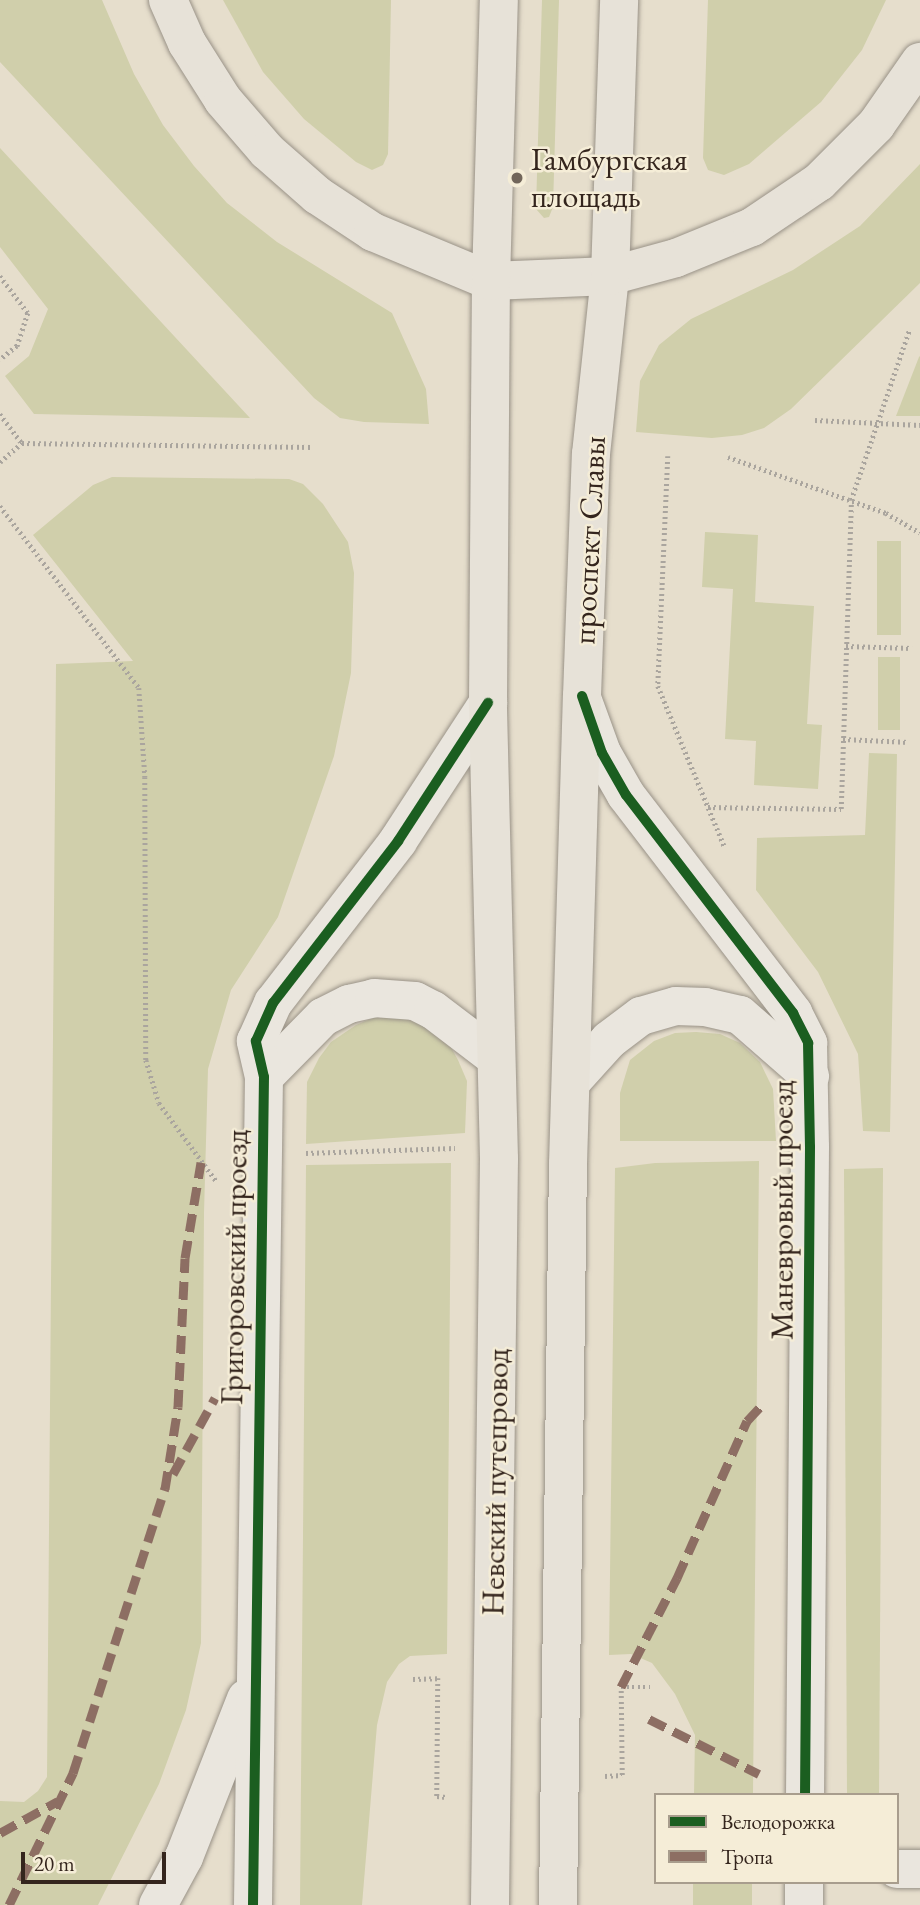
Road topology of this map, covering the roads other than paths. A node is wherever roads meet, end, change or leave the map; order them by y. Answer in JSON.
{"nodes":[{"id":1,"x":168,"y":0,"type":"edge"},
{"id":2,"x":499,"y":0,"type":"edge"},
{"id":3,"x":619,"y":0,"type":"edge"},
{"id":4,"x":920,"y":62,"type":"edge"},
{"id":5,"x":610,"y":276,"type":"junction"},
{"id":6,"x":491,"y":281,"type":"junction"},
{"id":7,"x":582,"y":696,"type":"junction"},
{"id":8,"x":488,"y":703,"type":"junction"},
{"id":9,"x":496,"y":1058,"type":"junction"},
{"id":10,"x":810,"y":1076,"type":"junction"},
{"id":11,"x":264,"y":1077,"type":"junction"},
{"id":12,"x":572,"y":1080,"type":"junction"},
{"id":13,"x":255,"y":1674,"type":"junction"},
{"id":14,"x":805,"y":1793,"type":"edge"},
{"id":15,"x":920,"y":1869,"type":"edge"},
{"id":16,"x":899,"y":1870,"type":"edge"},
{"id":17,"x":804,"y":1884,"type":"edge"},
{"id":18,"x":158,"y":1905,"type":"edge"},
{"id":19,"x":253,"y":1905,"type":"edge"},
{"id":20,"x":490,"y":1905,"type":"edge"},
{"id":21,"x":558,"y":1905,"type":"edge"},
{"id":22,"x":804,"y":1905,"type":"edge"}],
"edges":[{"from":1,"to":6,"type":"main road"},
{"from":2,"to":6,"type":"main road"},
{"from":3,"to":5,"type":"main road","name":"проспект Славы"},
{"from":4,"to":5,"type":"main road"},
{"from":5,"to":6,"type":"main road"},
{"from":5,"to":7,"type":"main road","name":"проспект Славы"},
{"from":6,"to":8,"type":"main road"},
{"from":7,"to":10,"type":"street","name":"Маневровый проезд"},
{"from":7,"to":12,"type":"main road","name":"проспект Славы"},
{"from":8,"to":9,"type":"main road"},
{"from":8,"to":11,"type":"street","name":"Григоровский проезд"},
{"from":9,"to":11,"type":"street"},
{"from":9,"to":20,"type":"main road","name":"Невский путепровод"},
{"from":10,"to":12,"type":"street","name":"Маневровый проезд"},
{"from":10,"to":14,"type":"street","name":"Маневровый проезд"},
{"from":11,"to":13,"type":"street","name":"Григоровский проезд"},
{"from":12,"to":21,"type":"main road"},
{"from":13,"to":18,"type":"street","name":"Григоровский проезд"},
{"from":13,"to":19,"type":"street","name":"Григоровский проезд"},
{"from":15,"to":16,"type":"street"},
{"from":17,"to":22,"type":"street"}]}
